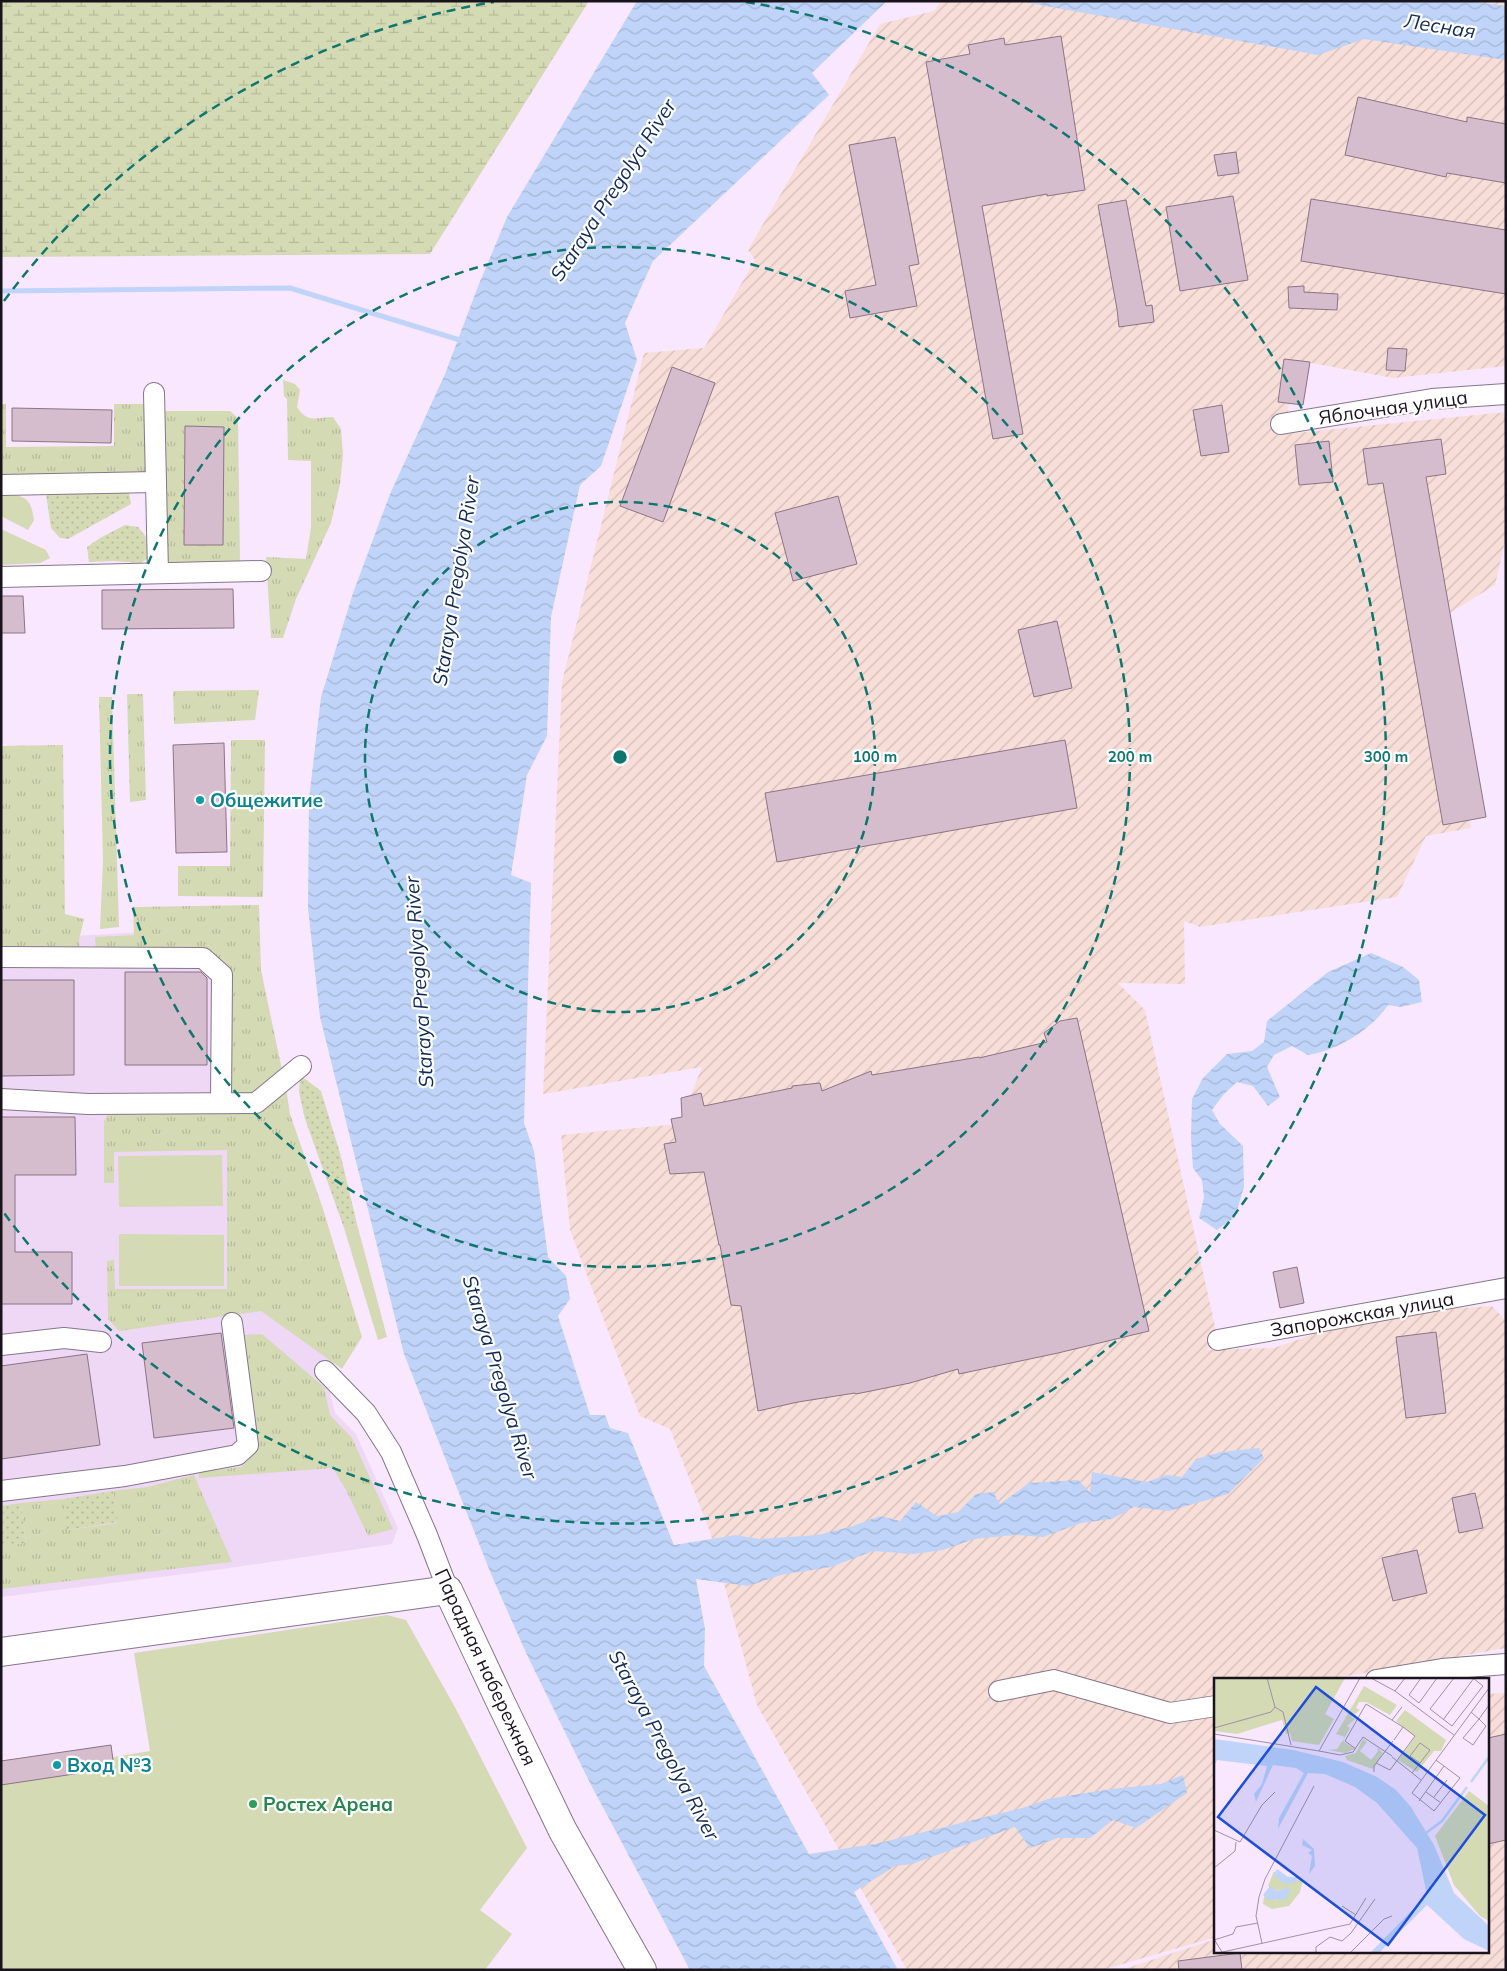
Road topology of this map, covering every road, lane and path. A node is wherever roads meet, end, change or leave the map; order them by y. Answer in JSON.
{"nodes":[{"id":1,"x":154,"y":393,"type":"dead end"},
{"id":2,"x":1506,"y":394,"type":"edge"},
{"id":3,"x":1281,"y":424,"type":"dead end"},
{"id":4,"x":156,"y":482,"type":"junction"},
{"id":5,"x":1,"y":485,"type":"edge"},
{"id":6,"x":261,"y":570,"type":"dead end"},
{"id":7,"x":158,"y":573,"type":"junction"},
{"id":8,"x":1,"y":577,"type":"edge"},
{"id":9,"x":1,"y":957,"type":"edge"},
{"id":10,"x":301,"y":1066,"type":"dead end"},
{"id":11,"x":1,"y":1099,"type":"edge"},
{"id":12,"x":222,"y":1102,"type":"junction"},
{"id":13,"x":1506,"y":1288,"type":"edge"},
{"id":14,"x":232,"y":1323,"type":"dead end"},
{"id":15,"x":1218,"y":1340,"type":"dead end"},
{"id":16,"x":102,"y":1342,"type":"dead end"},
{"id":17,"x":1,"y":1345,"type":"edge"},
{"id":18,"x":325,"y":1371,"type":"dead end"},
{"id":19,"x":1,"y":1491,"type":"edge"},
{"id":20,"x":448,"y":1590,"type":"junction"},
{"id":21,"x":1,"y":1652,"type":"edge"},
{"id":22,"x":1506,"y":1664,"type":"edge"},
{"id":23,"x":1388,"y":1678,"type":"edge"},
{"id":24,"x":999,"y":1691,"type":"dead end"},
{"id":25,"x":1214,"y":1706,"type":"edge"},
{"id":26,"x":642,"y":1970,"type":"edge"}],
"edges":[{"from":1,"to":4,"type":"street"},
{"from":2,"to":3,"type":"street","name":"Яблочная улица"},
{"from":4,"to":5,"type":"street"},
{"from":4,"to":7,"type":"street"},
{"from":6,"to":7,"type":"street"},
{"from":7,"to":8,"type":"street"},
{"from":9,"to":12,"type":"street"},
{"from":10,"to":12,"type":"street"},
{"from":11,"to":12,"type":"street"},
{"from":13,"to":15,"type":"street","name":"Запорожская улица"},
{"from":14,"to":19,"type":"street"},
{"from":16,"to":17,"type":"street"},
{"from":18,"to":20,"type":"street","name":"Парадная набережная"},
{"from":20,"to":21,"type":"main road"},
{"from":20,"to":26,"type":"main road","name":"Парадная набережная"},
{"from":22,"to":23,"type":"street"},
{"from":24,"to":25,"type":"street"}]}
